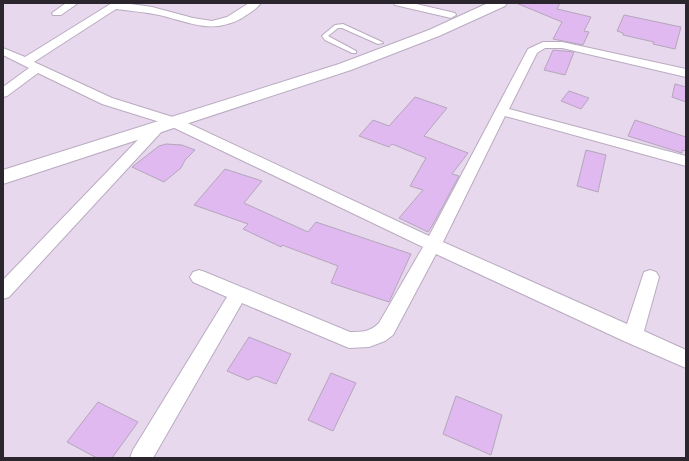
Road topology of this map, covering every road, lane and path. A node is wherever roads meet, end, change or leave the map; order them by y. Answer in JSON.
{"nodes":[{"id":1,"x":73,"y":3,"type":"edge"},
{"id":2,"x":256,"y":3,"type":"edge"},
{"id":3,"x":400,"y":3,"type":"edge"},
{"id":4,"x":478,"y":3,"type":"edge"},
{"id":5,"x":500,"y":3,"type":"edge"},
{"id":6,"x":116,"y":4,"type":"edge"},
{"id":7,"x":57,"y":13,"type":"dead end"},
{"id":8,"x":451,"y":15,"type":"junction"},
{"id":9,"x":380,"y":43,"type":"junction"},
{"id":10,"x":3,"y":51,"type":"edge"},
{"id":11,"x":354,"y":52,"type":"junction"},
{"id":12,"x":32,"y":64,"type":"junction"},
{"id":13,"x":686,"y":73,"type":"edge"},
{"id":14,"x":3,"y":93,"type":"edge"},
{"id":15,"x":502,"y":111,"type":"junction"},
{"id":16,"x":161,"y":121,"type":"junction"},
{"id":17,"x":686,"y":161,"type":"edge"},
{"id":18,"x":3,"y":163,"type":"edge"},
{"id":19,"x":3,"y":177,"type":"edge"},
{"id":20,"x":433,"y":245,"type":"junction"},
{"id":21,"x":199,"y":277,"type":"dead end"},
{"id":22,"x":650,"y":277,"type":"dead end"},
{"id":23,"x":3,"y":292,"type":"edge"},
{"id":24,"x":238,"y":293,"type":"junction"},
{"id":25,"x":633,"y":336,"type":"junction"},
{"id":26,"x":686,"y":359,"type":"edge"},
{"id":27,"x":141,"y":458,"type":"edge"}],
"edges":[{"from":1,"to":7,"type":"street"},
{"from":2,"to":6,"type":"street"},
{"from":3,"to":8,"type":"street"},
{"from":4,"to":8,"type":"main road"},
{"from":5,"to":16,"type":"main road"},
{"from":6,"to":12,"type":"street"},
{"from":8,"to":9,"type":"main road"},
{"from":9,"to":11,"type":"main road"},
{"from":9,"to":11,"type":"lane"},
{"from":10,"to":12,"type":"street"},
{"from":11,"to":16,"type":"main road"},
{"from":12,"to":14,"type":"street"},
{"from":12,"to":16,"type":"street"},
{"from":13,"to":15,"type":"street"},
{"from":15,"to":17,"type":"street"},
{"from":15,"to":20,"type":"street"},
{"from":16,"to":18,"type":"main road"},
{"from":16,"to":19,"type":"main road"},
{"from":16,"to":20,"type":"street"},
{"from":16,"to":23,"type":"street"},
{"from":20,"to":24,"type":"street"},
{"from":20,"to":25,"type":"street"},
{"from":21,"to":24,"type":"street"},
{"from":22,"to":25,"type":"street"},
{"from":24,"to":27,"type":"street"},
{"from":25,"to":26,"type":"street"}]}
